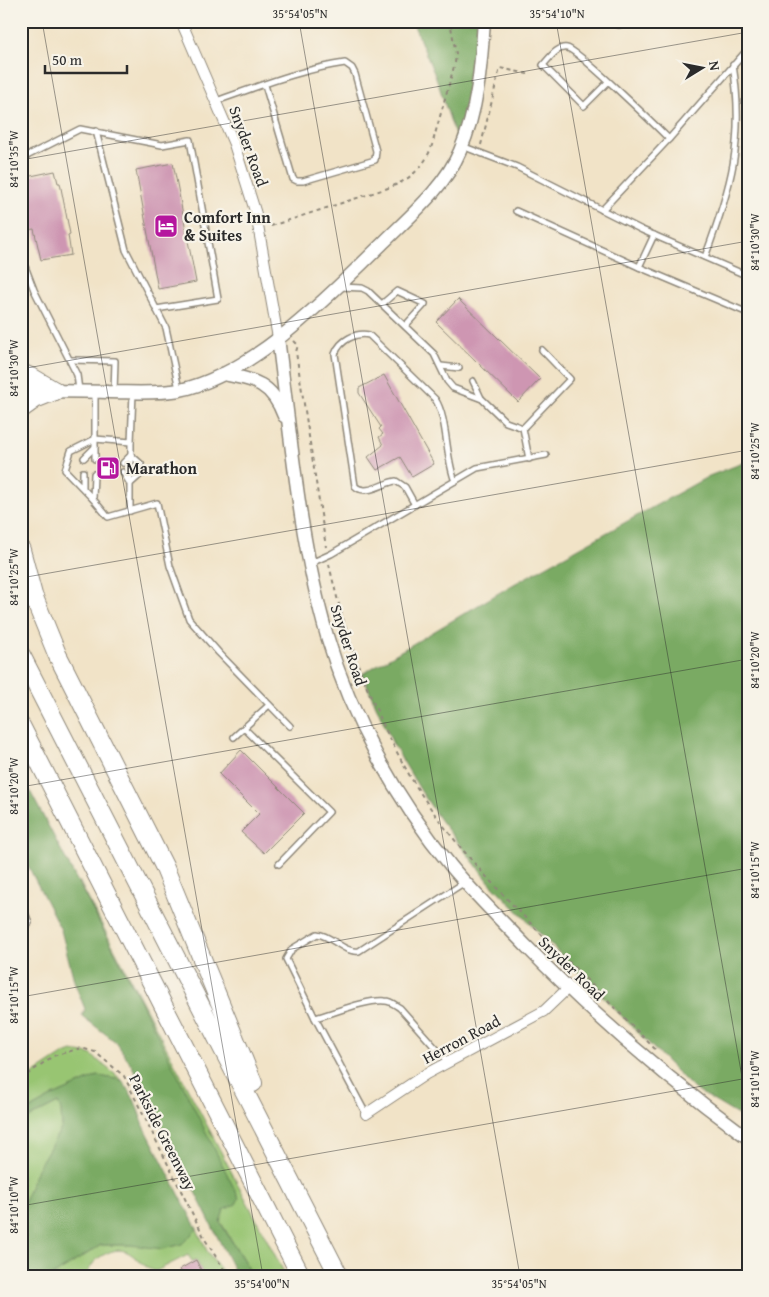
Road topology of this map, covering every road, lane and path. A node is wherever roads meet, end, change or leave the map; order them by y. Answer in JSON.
{"nodes":[{"id":1,"x":181,"y":21,"type":"edge"},
{"id":2,"x":450,"y":21,"type":"edge"},
{"id":3,"x":484,"y":21,"type":"edge"},
{"id":4,"x":748,"y":49,"type":"edge"},
{"id":5,"x":733,"y":65,"type":"junction"},
{"id":6,"x":528,"y":74,"type":"dead end"},
{"id":7,"x":608,"y":82,"type":"junction"},
{"id":8,"x":265,"y":85,"type":"junction"},
{"id":9,"x":216,"y":101,"type":"junction"},
{"id":10,"x":96,"y":131,"type":"junction"},
{"id":11,"x":669,"y":138,"type":"junction"},
{"id":12,"x":462,"y":146,"type":"junction"},
{"id":13,"x":478,"y":152,"type":"junction"},
{"id":14,"x":21,"y":159,"type":"edge"},
{"id":15,"x":602,"y":210,"type":"junction"},
{"id":16,"x":516,"y":211,"type":"dead end"},
{"id":17,"x":271,"y":226,"type":"dead end"},
{"id":18,"x":654,"y":235,"type":"junction"},
{"id":19,"x":21,"y":256,"type":"edge"},
{"id":20,"x":706,"y":258,"type":"junction"},
{"id":21,"x":639,"y":267,"type":"junction"},
{"id":22,"x":748,"y":276,"type":"edge"},
{"id":23,"x":337,"y":287,"type":"junction"},
{"id":24,"x":381,"y":303,"type":"junction"},
{"id":25,"x":156,"y":309,"type":"junction"},
{"id":26,"x":748,"y":313,"type":"edge"},
{"id":27,"x":405,"y":326,"type":"junction"},
{"id":28,"x":278,"y":338,"type":"junction"},
{"id":29,"x":294,"y":341,"type":"dead end"},
{"id":30,"x":542,"y":350,"type":"dead end"},
{"id":31,"x":70,"y":360,"type":"junction"},
{"id":32,"x":441,"y":366,"type":"junction"},
{"id":33,"x":459,"y":368,"type":"dead end"},
{"id":34,"x":21,"y":374,"type":"edge"},
{"id":35,"x":223,"y":374,"type":"junction"},
{"id":36,"x":473,"y":381,"type":"dead end"},
{"id":37,"x":21,"y":390,"type":"edge"},
{"id":38,"x":179,"y":390,"type":"junction"},
{"id":39,"x":55,"y":391,"type":"junction"},
{"id":40,"x":79,"y":391,"type":"junction"},
{"id":41,"x":95,"y":392,"type":"junction"},
{"id":42,"x":114,"y":392,"type":"junction"},
{"id":43,"x":132,"y":392,"type":"junction"},
{"id":44,"x":482,"y":399,"type":"junction"},
{"id":45,"x":21,"y":409,"type":"edge"},
{"id":46,"x":522,"y":428,"type":"junction"},
{"id":47,"x":290,"y":431,"type":"junction"},
{"id":48,"x":96,"y":439,"type":"junction"},
{"id":49,"x":131,"y":442,"type":"junction"},
{"id":50,"x":95,"y":447,"type":"junction"},
{"id":51,"x":131,"y":455,"type":"junction"},
{"id":52,"x":546,"y":455,"type":"dead end"},
{"id":53,"x":84,"y":458,"type":"dead end"},
{"id":54,"x":95,"y":459,"type":"dead end"},
{"id":55,"x":529,"y":459,"type":"junction"},
{"id":56,"x":131,"y":462,"type":"dead end"},
{"id":57,"x":123,"y":463,"type":"dead end"},
{"id":58,"x":141,"y":464,"type":"dead end"},
{"id":59,"x":83,"y":472,"type":"dead end"},
{"id":60,"x":123,"y":472,"type":"dead end"},
{"id":61,"x":130,"y":473,"type":"dead end"},
{"id":62,"x":94,"y":474,"type":"dead end"},
{"id":63,"x":141,"y":474,"type":"dead end"},
{"id":64,"x":455,"y":481,"type":"junction"},
{"id":65,"x":130,"y":484,"type":"junction"},
{"id":66,"x":83,"y":488,"type":"junction"},
{"id":67,"x":93,"y":499,"type":"junction"},
{"id":68,"x":415,"y":505,"type":"junction"},
{"id":69,"x":130,"y":511,"type":"junction"},
{"id":70,"x":21,"y":550,"type":"edge"},
{"id":71,"x":327,"y":556,"type":"junction"},
{"id":72,"x":310,"y":563,"type":"junction"},
{"id":73,"x":21,"y":655,"type":"edge"},
{"id":74,"x":269,"y":705,"type":"junction"},
{"id":75,"x":21,"y":726,"type":"edge"},
{"id":76,"x":290,"y":726,"type":"dead end"},
{"id":77,"x":244,"y":728,"type":"junction"},
{"id":78,"x":234,"y":737,"type":"dead end"},
{"id":79,"x":21,"y":747,"type":"edge"},
{"id":80,"x":84,"y":851,"type":"junction"},
{"id":81,"x":279,"y":864,"type":"dead end"},
{"id":82,"x":466,"y":882,"type":"junction"},
{"id":83,"x":21,"y":902,"type":"edge"},
{"id":84,"x":21,"y":930,"type":"edge"},
{"id":85,"x":567,"y":988,"type":"junction"},
{"id":86,"x":315,"y":1018,"type":"junction"},
{"id":87,"x":660,"y":1054,"type":"dead end"},
{"id":88,"x":448,"y":1062,"type":"junction"},
{"id":89,"x":21,"y":1079,"type":"edge"},
{"id":90,"x":366,"y":1114,"type":"joint"},
{"id":91,"x":748,"y":1138,"type":"edge"},
{"id":92,"x":293,"y":1184,"type":"junction"},
{"id":93,"x":228,"y":1276,"type":"edge"},
{"id":94,"x":301,"y":1276,"type":"edge"},
{"id":95,"x":339,"y":1276,"type":"edge"}],
"edges":[{"from":1,"to":9,"type":"street","name":"Snyder Road"},
{"from":2,"to":17,"type":"path"},
{"from":3,"to":12,"type":"street"},
{"from":4,"to":5,"type":"lane"},
{"from":5,"to":11,"type":"lane"},
{"from":5,"to":20,"type":"lane"},
{"from":6,"to":13,"type":"path"},
{"from":7,"to":7,"type":"lane"},
{"from":7,"to":11,"type":"lane"},
{"from":8,"to":8,"type":"lane"},
{"from":8,"to":9,"type":"lane"},
{"from":9,"to":28,"type":"street","name":"Snyder Road"},
{"from":10,"to":14,"type":"lane"},
{"from":10,"to":25,"type":"lane"},
{"from":10,"to":25,"type":"lane"},
{"from":11,"to":15,"type":"lane"},
{"from":12,"to":13,"type":"lane"},
{"from":12,"to":23,"type":"street"},
{"from":13,"to":15,"type":"lane"},
{"from":15,"to":18,"type":"lane"},
{"from":16,"to":21,"type":"lane"},
{"from":18,"to":20,"type":"lane"},
{"from":18,"to":21,"type":"lane"},
{"from":19,"to":31,"type":"lane"},
{"from":20,"to":22,"type":"lane"},
{"from":21,"to":26,"type":"lane"},
{"from":23,"to":24,"type":"lane"},
{"from":23,"to":28,"type":"street"},
{"from":24,"to":27,"type":"lane"},
{"from":24,"to":27,"type":"lane"},
{"from":25,"to":38,"type":"lane"},
{"from":27,"to":32,"type":"lane"},
{"from":28,"to":35,"type":"street"},
{"from":28,"to":47,"type":"street","name":"Snyder Road"},
{"from":29,"to":71,"type":"path"},
{"from":30,"to":46,"type":"lane"},
{"from":31,"to":40,"type":"lane"},
{"from":31,"to":42,"type":"lane"},
{"from":32,"to":33,"type":"lane"},
{"from":32,"to":44,"type":"lane"},
{"from":34,"to":39,"type":"highway"},
{"from":35,"to":38,"type":"street"},
{"from":35,"to":47,"type":"street"},
{"from":36,"to":44,"type":"lane"},
{"from":37,"to":39,"type":"street"},
{"from":38,"to":43,"type":"street"},
{"from":39,"to":40,"type":"street"},
{"from":39,"to":45,"type":"highway"},
{"from":40,"to":41,"type":"street"},
{"from":41,"to":42,"type":"street"},
{"from":41,"to":48,"type":"lane"},
{"from":42,"to":43,"type":"street"},
{"from":43,"to":49,"type":"lane"},
{"from":44,"to":46,"type":"lane"},
{"from":46,"to":55,"type":"lane"},
{"from":47,"to":72,"type":"street","name":"Snyder Road"},
{"from":48,"to":49,"type":"lane"},
{"from":48,"to":50,"type":"lane"},
{"from":48,"to":66,"type":"lane"},
{"from":49,"to":51,"type":"lane"},
{"from":50,"to":53,"type":"lane"},
{"from":50,"to":54,"type":"lane"},
{"from":51,"to":56,"type":"lane"},
{"from":51,"to":57,"type":"lane"},
{"from":51,"to":58,"type":"lane"},
{"from":52,"to":55,"type":"lane"},
{"from":55,"to":64,"type":"lane"},
{"from":59,"to":66,"type":"lane"},
{"from":60,"to":65,"type":"lane"},
{"from":61,"to":65,"type":"lane"},
{"from":62,"to":67,"type":"lane"},
{"from":63,"to":65,"type":"lane"},
{"from":64,"to":68,"type":"lane"},
{"from":64,"to":68,"type":"lane"},
{"from":65,"to":69,"type":"lane"},
{"from":66,"to":67,"type":"lane"},
{"from":67,"to":69,"type":"lane"},
{"from":68,"to":71,"type":"lane"},
{"from":69,"to":74,"type":"lane"},
{"from":70,"to":92,"type":"highway"},
{"from":71,"to":72,"type":"lane"},
{"from":71,"to":87,"type":"path"},
{"from":72,"to":82,"type":"street","name":"Snyder Road"},
{"from":73,"to":92,"type":"highway"},
{"from":74,"to":76,"type":"lane"},
{"from":74,"to":77,"type":"lane"},
{"from":75,"to":80,"type":"highway"},
{"from":77,"to":78,"type":"lane"},
{"from":77,"to":81,"type":"lane"},
{"from":79,"to":80,"type":"highway"},
{"from":80,"to":94,"type":"highway"},
{"from":82,"to":85,"type":"street","name":"Snyder Road"},
{"from":82,"to":86,"type":"lane"},
{"from":83,"to":84,"type":"lane"},
{"from":85,"to":88,"type":"street","name":"Herron Road"},
{"from":85,"to":91,"type":"street","name":"Snyder Road"},
{"from":86,"to":88,"type":"lane"},
{"from":86,"to":90,"type":"lane"},
{"from":88,"to":90,"type":"street","name":"Herron Road"},
{"from":89,"to":93,"type":"path","name":"Parkside Greenway"},
{"from":92,"to":95,"type":"highway"}]}
